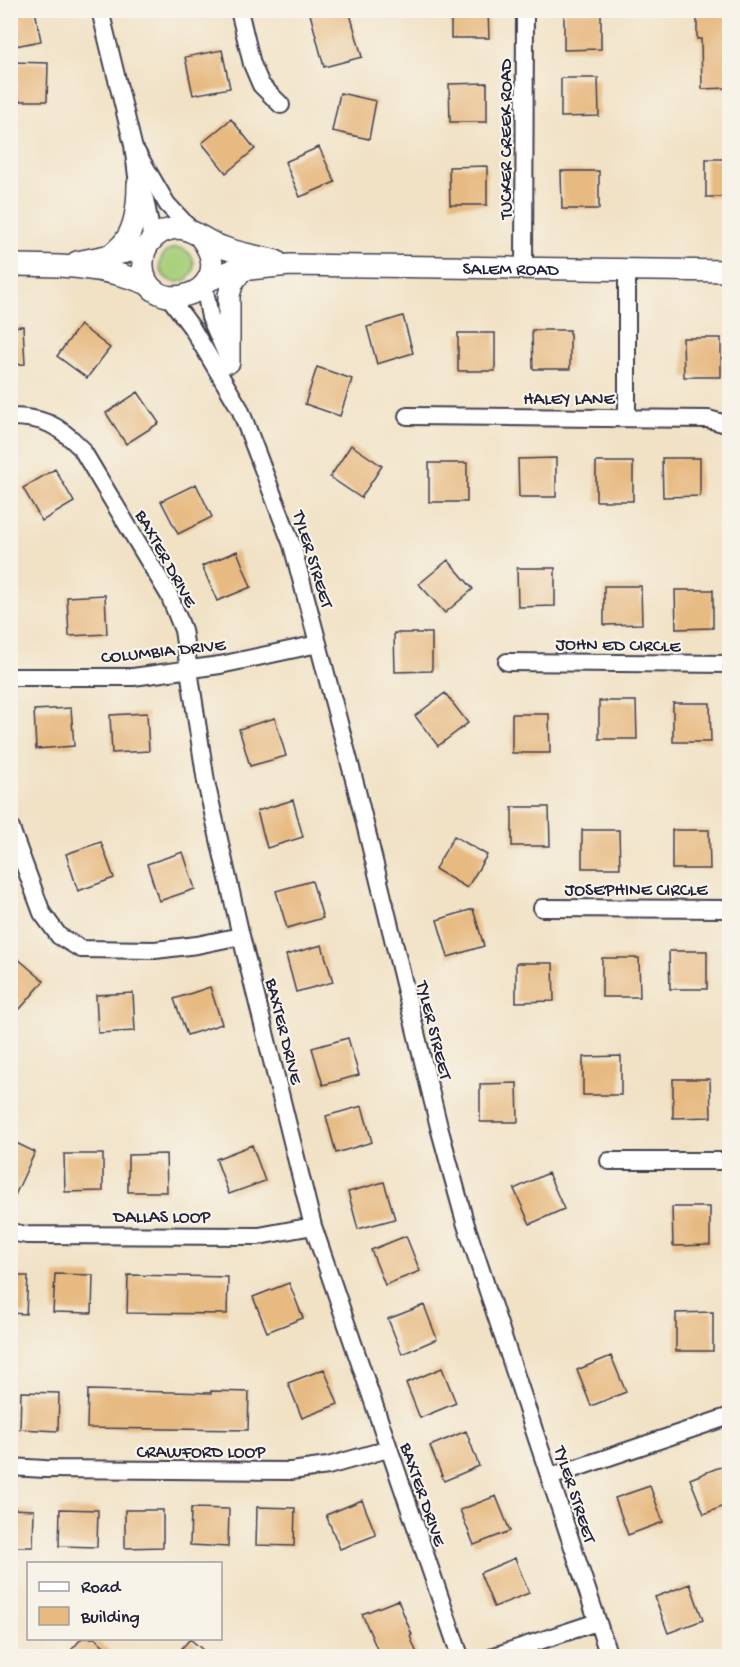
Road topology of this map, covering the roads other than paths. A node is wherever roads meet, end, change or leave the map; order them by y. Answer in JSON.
{"nodes":[{"id":1,"x":100,"y":10,"type":"edge"},
{"id":2,"x":239,"y":10,"type":"edge"},
{"id":3,"x":525,"y":10,"type":"edge"},
{"id":4,"x":281,"y":105,"type":"dead end"},
{"id":5,"x":133,"y":145,"type":"junction"},
{"id":6,"x":138,"y":184,"type":"junction"},
{"id":7,"x":197,"y":235,"type":"junction"},
{"id":8,"x":148,"y":244,"type":"junction"},
{"id":9,"x":111,"y":255,"type":"junction"},
{"id":10,"x":10,"y":265,"type":"edge"},
{"id":11,"x":59,"y":265,"type":"junction"},
{"id":12,"x":290,"y":265,"type":"junction"},
{"id":13,"x":524,"y":268,"type":"junction"},
{"id":14,"x":242,"y":270,"type":"junction"},
{"id":15,"x":627,"y":270,"type":"junction"},
{"id":16,"x":729,"y":271,"type":"edge"},
{"id":17,"x":206,"y":283,"type":"junction"},
{"id":18,"x":148,"y":284,"type":"junction"},
{"id":19,"x":169,"y":297,"type":"junction"},
{"id":20,"x":230,"y":362,"type":"junction"},
{"id":21,"x":240,"y":409,"type":"junction"},
{"id":22,"x":407,"y":416,"type":"dead end"},
{"id":23,"x":10,"y":417,"type":"edge"},
{"id":24,"x":627,"y":417,"type":"junction"},
{"id":25,"x":729,"y":425,"type":"edge"},
{"id":26,"x":318,"y":644,"type":"junction"},
{"id":27,"x":507,"y":662,"type":"dead end"},
{"id":28,"x":729,"y":664,"type":"edge"},
{"id":29,"x":189,"y":669,"type":"junction"},
{"id":30,"x":10,"y":677,"type":"edge"},
{"id":31,"x":10,"y":826,"type":"edge"},
{"id":32,"x":542,"y":908,"type":"dead end"},
{"id":33,"x":729,"y":909,"type":"edge"},
{"id":34,"x":241,"y":936,"type":"junction"},
{"id":35,"x":609,"y":1161,"type":"dead end"},
{"id":36,"x":729,"y":1161,"type":"edge"},
{"id":37,"x":313,"y":1226,"type":"junction"},
{"id":38,"x":10,"y":1232,"type":"edge"},
{"id":39,"x":729,"y":1416,"type":"edge"},
{"id":40,"x":388,"y":1449,"type":"junction"},
{"id":41,"x":10,"y":1467,"type":"edge"},
{"id":42,"x":550,"y":1477,"type":"junction"},
{"id":43,"x":597,"y":1622,"type":"junction"},
{"id":44,"x":460,"y":1656,"type":"edge"},
{"id":45,"x":494,"y":1656,"type":"edge"},
{"id":46,"x":609,"y":1656,"type":"edge"}],
"edges":[{"from":1,"to":5,"type":"street"},
{"from":2,"to":4,"type":"street"},
{"from":3,"to":13,"type":"street","name":"TUCKER CREEK ROAD"},
{"from":5,"to":6,"type":"street"},
{"from":5,"to":7,"type":"street"},
{"from":6,"to":8,"type":"street"},
{"from":6,"to":9,"type":"main road"},
{"from":7,"to":8,"type":"main road"},
{"from":7,"to":12,"type":"main road","name":"SALEM ROAD"},
{"from":7,"to":17,"type":"main road"},
{"from":8,"to":9,"type":"main road"},
{"from":8,"to":18,"type":"main road"},
{"from":9,"to":11,"type":"main road"},
{"from":10,"to":11,"type":"main road"},
{"from":11,"to":18,"type":"main road"},
{"from":12,"to":13,"type":"main road","name":"SALEM ROAD"},
{"from":12,"to":14,"type":"main road","name":"SALEM ROAD"},
{"from":13,"to":15,"type":"main road","name":"SALEM ROAD"},
{"from":14,"to":17,"type":"main road","name":"SALEM ROAD"},
{"from":14,"to":20,"type":"main road"},
{"from":15,"to":16,"type":"main road","name":"SALEM ROAD"},
{"from":15,"to":24,"type":"street"},
{"from":17,"to":19,"type":"main road"},
{"from":17,"to":20,"type":"street","name":"TYLER STREET"},
{"from":18,"to":19,"type":"main road"},
{"from":19,"to":21,"type":"street","name":"TYLER STREET"},
{"from":20,"to":21,"type":"street","name":"TYLER STREET"},
{"from":21,"to":26,"type":"street","name":"TYLER STREET"},
{"from":22,"to":24,"type":"street","name":"HALEY LANE"},
{"from":23,"to":29,"type":"street","name":"BAXTER DRIVE"},
{"from":24,"to":25,"type":"street","name":"HALEY LANE"},
{"from":26,"to":29,"type":"street","name":"COLUMBIA DRIVE"},
{"from":26,"to":42,"type":"street","name":"TYLER STREET"},
{"from":27,"to":28,"type":"street","name":"JOHN ED CIRCLE"},
{"from":29,"to":30,"type":"street","name":"COLUMBIA DRIVE"},
{"from":29,"to":34,"type":"street","name":"BAXTER DRIVE"},
{"from":31,"to":34,"type":"street"},
{"from":32,"to":33,"type":"street","name":"JOSEPHINE CIRCLE"},
{"from":34,"to":37,"type":"street","name":"BAXTER DRIVE"},
{"from":35,"to":36,"type":"street"},
{"from":37,"to":38,"type":"street","name":"DALLAS LOOP"},
{"from":37,"to":40,"type":"street","name":"BAXTER DRIVE"},
{"from":39,"to":42,"type":"street"},
{"from":40,"to":41,"type":"street","name":"CRAWFORD LOOP"},
{"from":40,"to":44,"type":"street","name":"BAXTER DRIVE"},
{"from":42,"to":43,"type":"street","name":"TYLER STREET"},
{"from":43,"to":45,"type":"street"},
{"from":43,"to":46,"type":"street","name":"TYLER STREET"}]}
